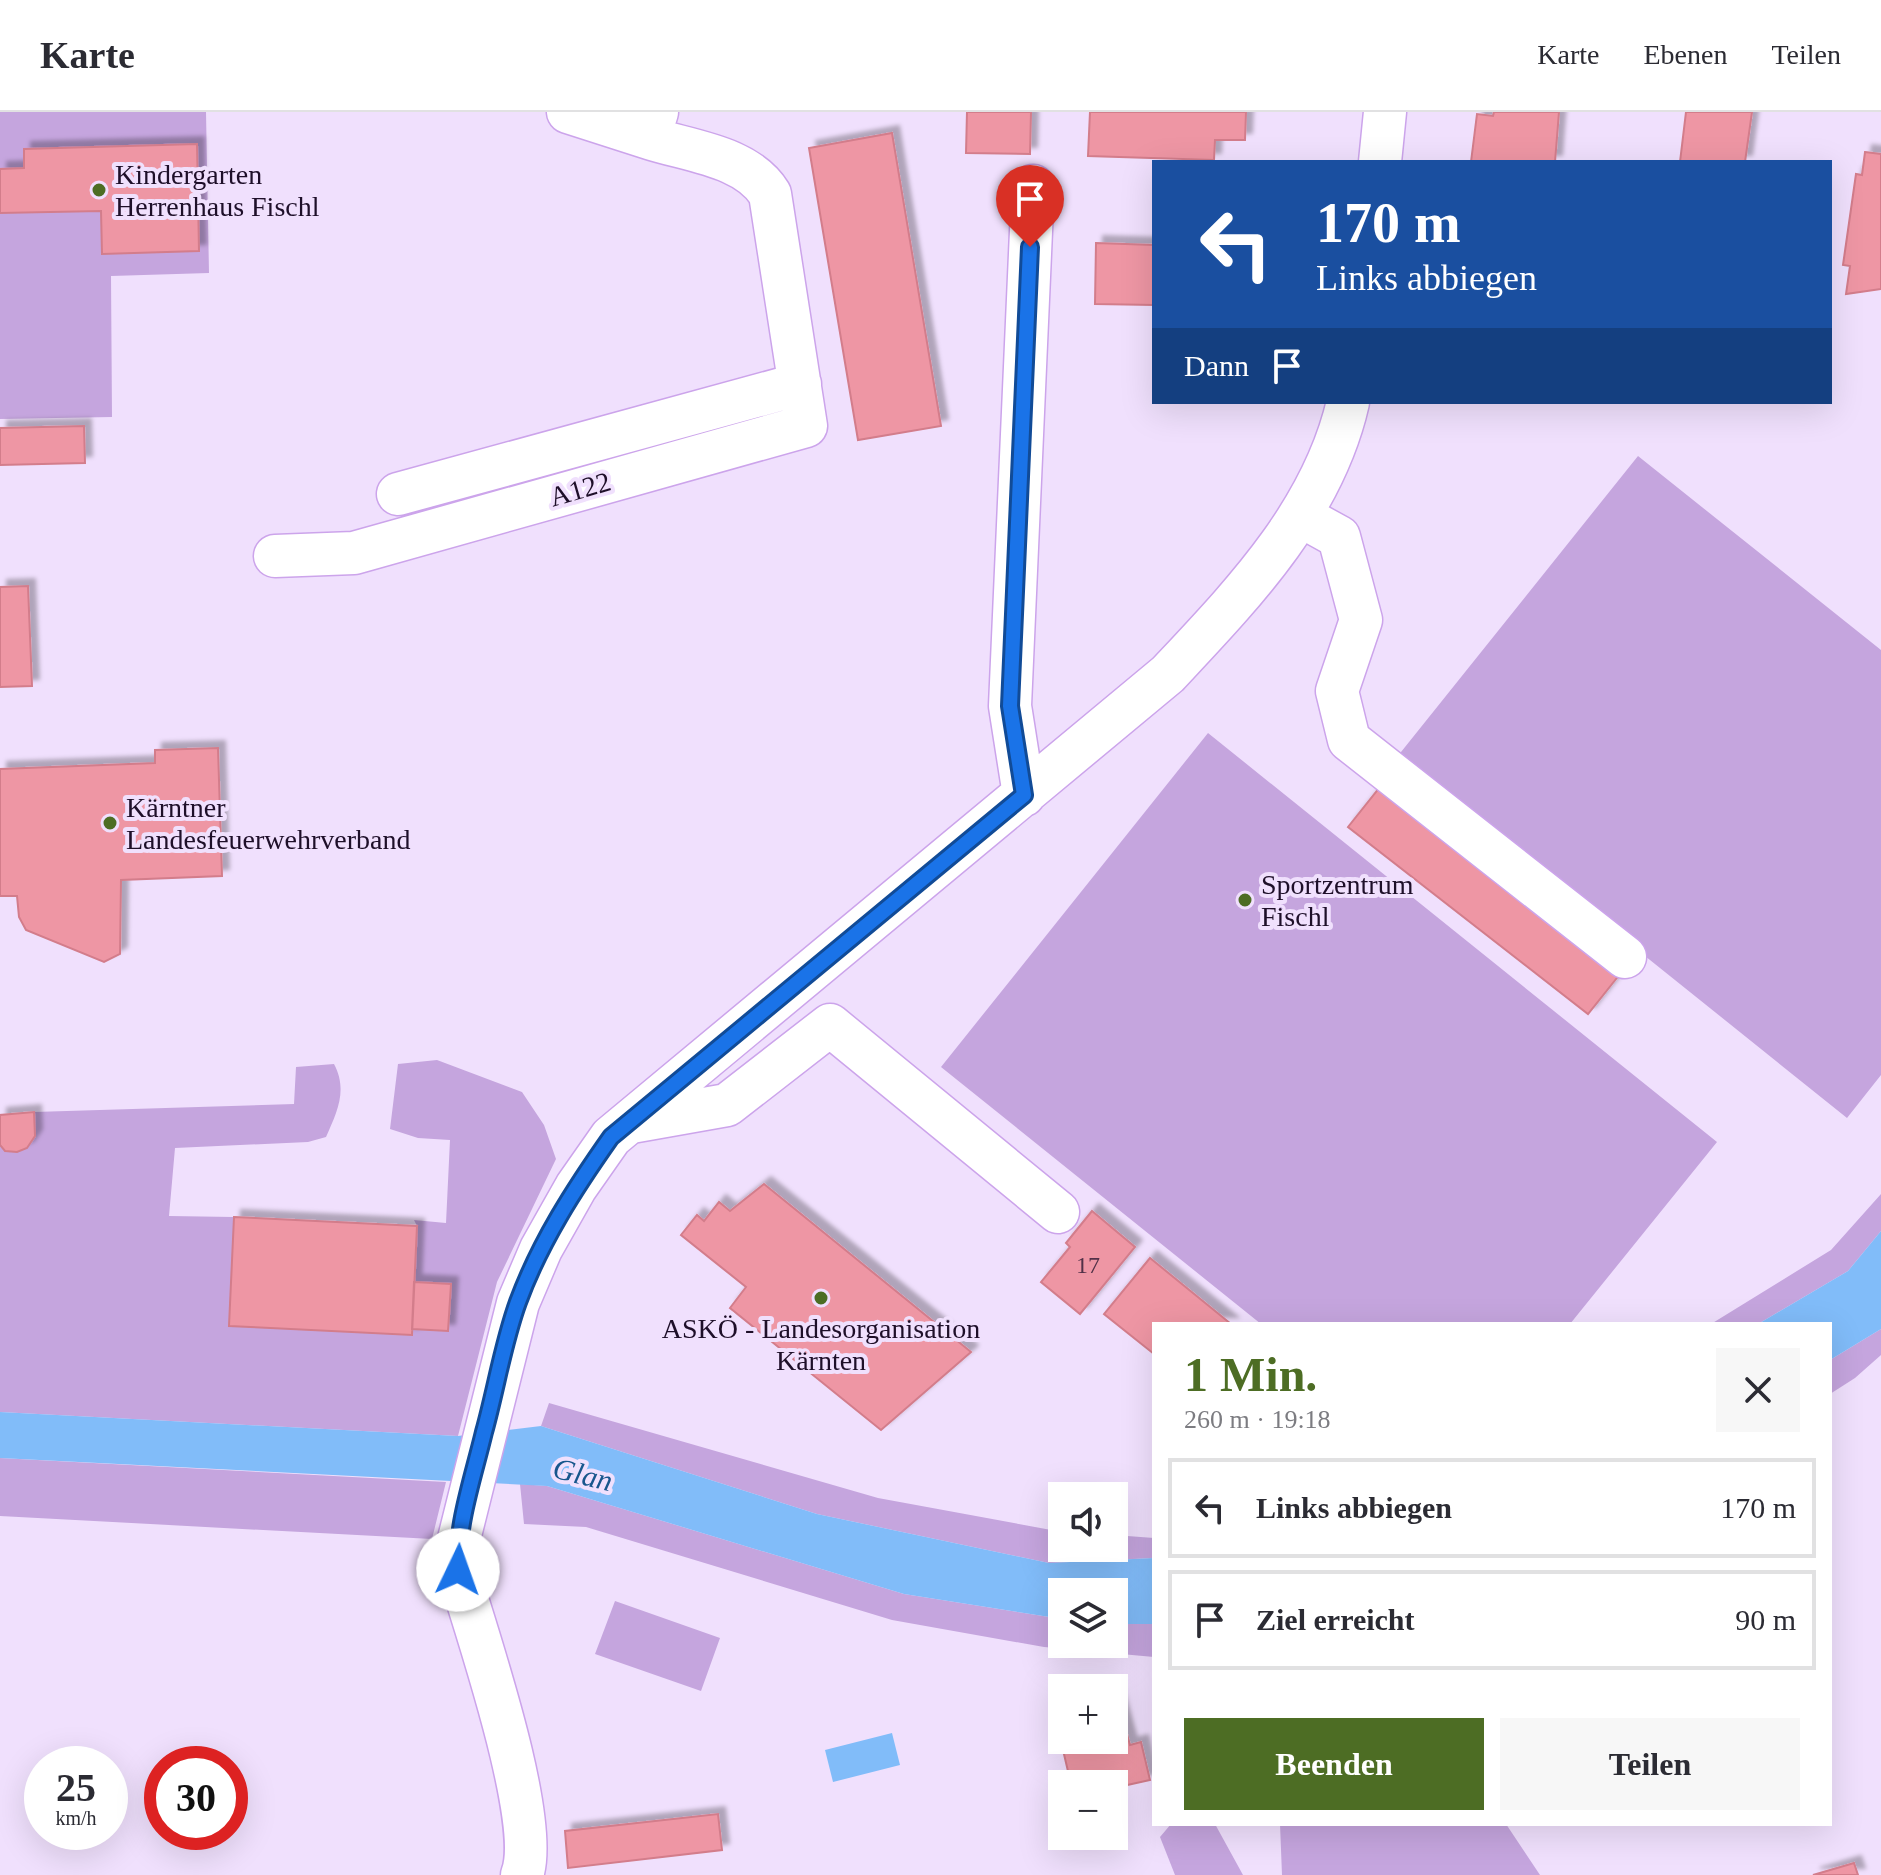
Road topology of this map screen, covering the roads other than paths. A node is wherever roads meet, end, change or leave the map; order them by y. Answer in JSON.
{"nodes":[{"id":1,"x":568,"y":112,"type":"edge"},
{"id":2,"x":1385,"y":112,"type":"edge"},
{"id":3,"x":653,"y":125,"type":"edge"},
{"id":4,"x":1380,"y":160,"type":"edge"},
{"id":5,"x":1033,"y":186,"type":"dead end"},
{"id":6,"x":800,"y":384,"type":"junction"},
{"id":7,"x":1348,"y":404,"type":"edge"},
{"id":8,"x":398,"y":494,"type":"dead end"},
{"id":9,"x":1301,"y":516,"type":"junction"},
{"id":10,"x":275,"y":556,"type":"dead end"},
{"id":11,"x":1024,"y":795,"type":"junction"},
{"id":12,"x":1625,"y":957,"type":"dead end"},
{"id":13,"x":800,"y":981,"type":"junction"},
{"id":14,"x":827,"y":1022,"type":"dead end"},
{"id":15,"x":630,"y":1122,"type":"junction"},
{"id":16,"x":1058,"y":1212,"type":"dead end"},
{"id":17,"x":522,"y":1875,"type":"edge"}],
"edges":[{"from":1,"to":3,"type":"street"},
{"from":2,"to":4,"type":"street"},
{"from":3,"to":6,"type":"street"},
{"from":5,"to":11,"type":"street"},
{"from":6,"to":8,"type":"street","name":"A122"},
{"from":6,"to":10,"type":"street","name":"A122"},
{"from":7,"to":9,"type":"street"},
{"from":9,"to":11,"type":"street"},
{"from":9,"to":12,"type":"street"},
{"from":11,"to":13,"type":"street"},
{"from":13,"to":14,"type":"street"},
{"from":13,"to":15,"type":"street"},
{"from":15,"to":16,"type":"street"},
{"from":15,"to":17,"type":"street"}]}
